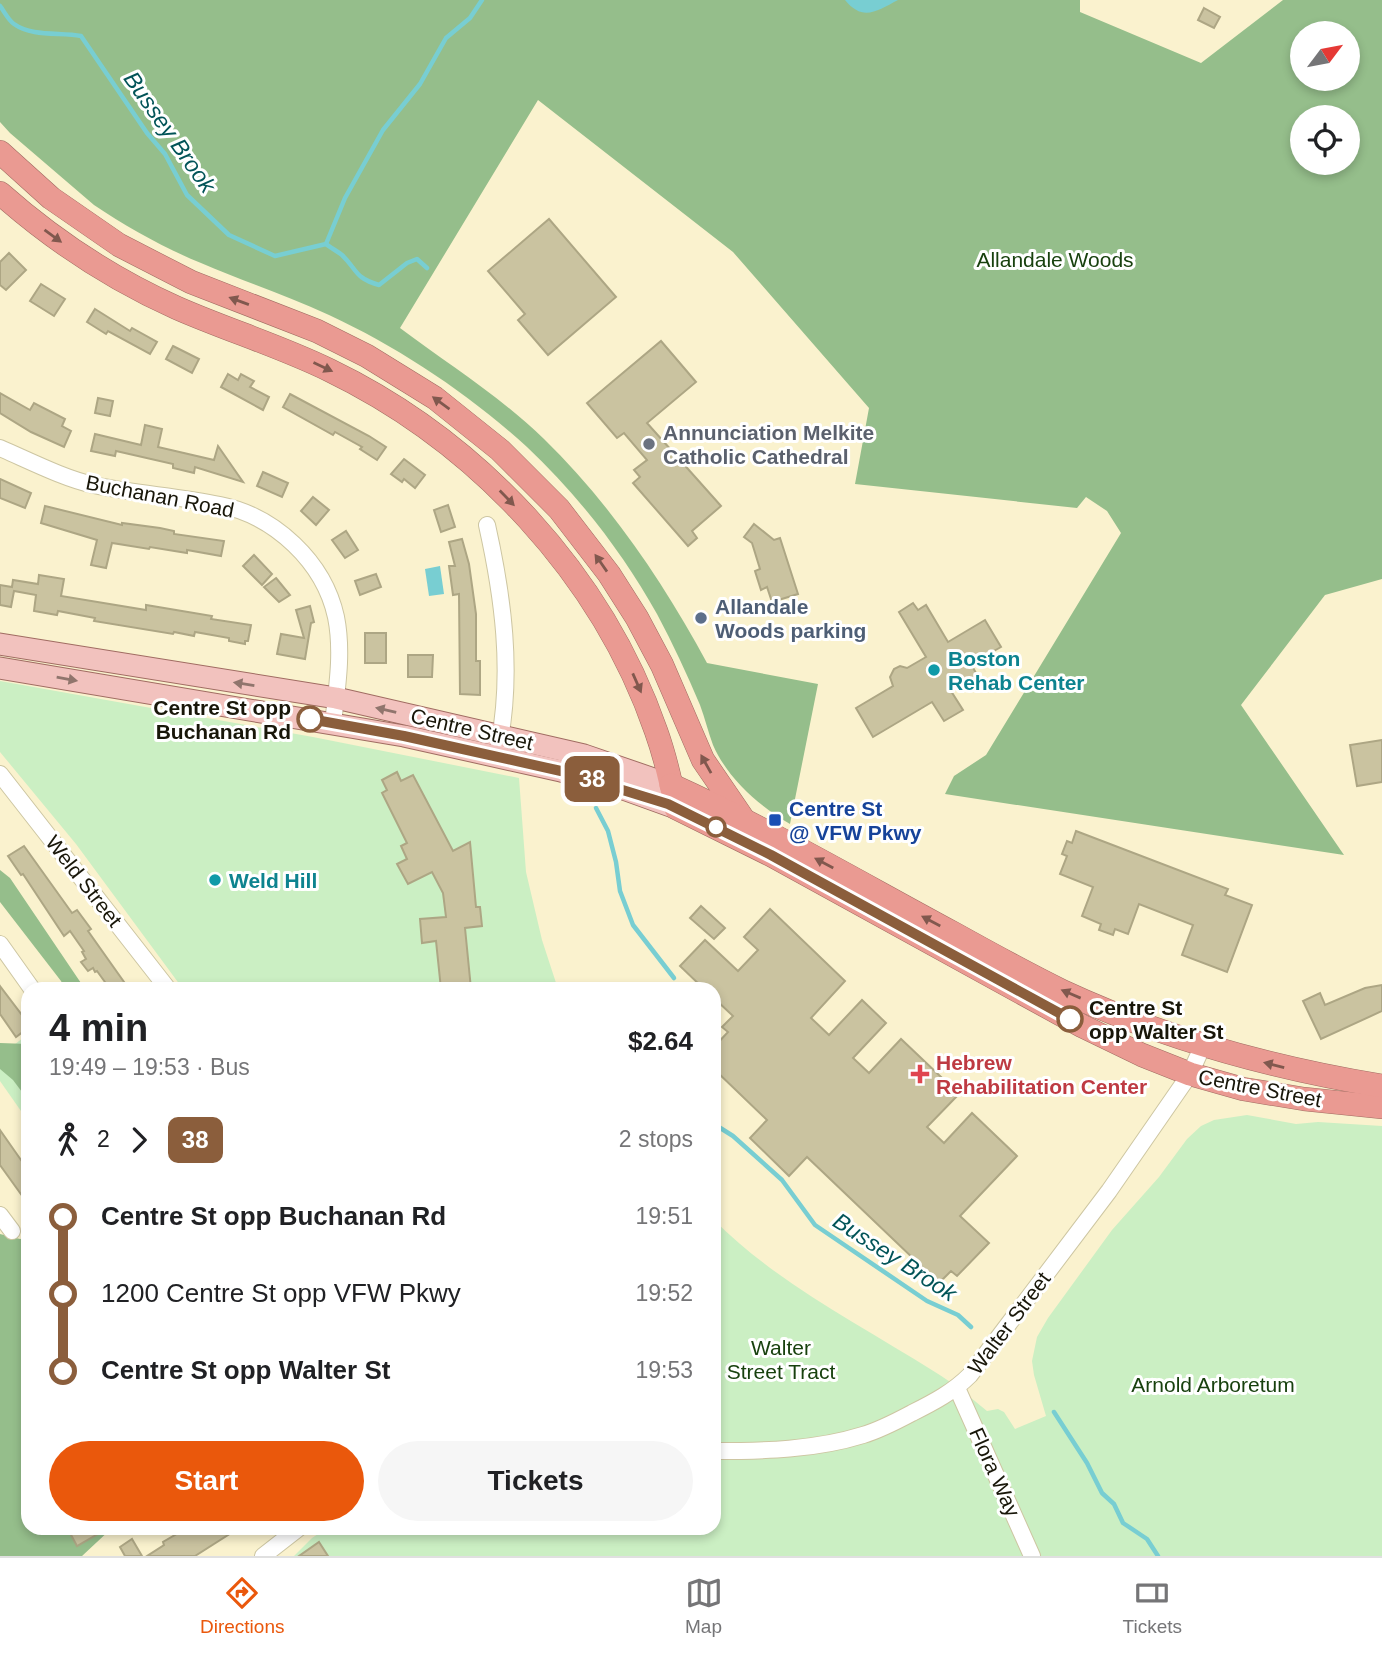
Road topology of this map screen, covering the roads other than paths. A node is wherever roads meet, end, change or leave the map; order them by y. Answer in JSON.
{"nodes":[{"id":1,"x":0,"y":152,"type":"edge"},
{"id":2,"x":0,"y":193,"type":"edge"},
{"id":3,"x":296,"y":323,"type":"junction"},
{"id":4,"x":284,"y":350,"type":"junction"},
{"id":5,"x":0,"y":448,"type":"edge"},
{"id":6,"x":487,"y":525,"type":"dead end"},
{"id":7,"x":0,"y":643,"type":"edge"},
{"id":8,"x":0,"y":668,"type":"edge"},
{"id":9,"x":204,"y":678,"type":"junction"},
{"id":10,"x":336,"y":698,"type":"junction"},
{"id":11,"x":200,"y":703,"type":"junction"},
{"id":12,"x":332,"y":723,"type":"junction"},
{"id":13,"x":499,"y":746,"type":"junction"},
{"id":14,"x":0,"y":774,"type":"edge"},
{"id":15,"x":671,"y":785,"type":"junction"},
{"id":16,"x":676,"y":808,"type":"junction"},
{"id":17,"x":744,"y":820,"type":"junction"},
{"id":18,"x":0,"y":944,"type":"edge"},
{"id":19,"x":28,"y":982,"type":"edge"},
{"id":20,"x":163,"y":982,"type":"edge"},
{"id":21,"x":1203,"y":1045,"type":"junction"},
{"id":22,"x":1190,"y":1074,"type":"junction"},
{"id":23,"x":1382,"y":1086,"type":"edge"},
{"id":24,"x":1382,"y":1107,"type":"edge"},
{"id":25,"x":0,"y":1215,"type":"edge"},
{"id":26,"x":12,"y":1231,"type":"dead end"},
{"id":27,"x":957,"y":1388,"type":"junction"},
{"id":28,"x":721,"y":1451,"type":"edge"},
{"id":29,"x":290,"y":1535,"type":"edge"},
{"id":30,"x":263,"y":1556,"type":"edge"},
{"id":31,"x":1032,"y":1556,"type":"edge"}],
"edges":[{"from":3,"to":1,"type":"highway","one_way":true},
{"from":2,"to":4,"type":"highway","one_way":true},
{"from":3,"to":4,"type":"highway"},
{"from":17,"to":3,"type":"highway","one_way":true},
{"from":4,"to":15,"type":"highway","one_way":true},
{"from":5,"to":10,"type":"street","name":"Buchanan Road"},
{"from":6,"to":13,"type":"street"},
{"from":7,"to":9,"type":"main road","name":"Centre Street"},
{"from":8,"to":11,"type":"main road","name":"Centre Street","one_way":true},
{"from":10,"to":9,"type":"main road","name":"Centre Street","one_way":true},
{"from":9,"to":11,"type":"main road"},
{"from":10,"to":12,"type":"street","name":"Buchanan Road"},
{"from":13,"to":10,"type":"main road","name":"Centre Street","one_way":true},
{"from":11,"to":12,"type":"main road","name":"Centre Street"},
{"from":12,"to":13,"type":"main road","name":"Centre Street"},
{"from":13,"to":15,"type":"main road","name":"Centre Street"},
{"from":13,"to":16,"type":"main road","name":"Centre Street"},
{"from":14,"to":20,"type":"street","name":"Weld Street"},
{"from":15,"to":16,"type":"highway"},
{"from":15,"to":17,"type":"highway","name":"Centre Street"},
{"from":16,"to":22,"type":"highway","name":"Centre Street"},
{"from":21,"to":17,"type":"highway","name":"Centre Street","one_way":true},
{"from":18,"to":19,"type":"street"},
{"from":21,"to":22,"type":"street","name":"Walter Street"},
{"from":23,"to":21,"type":"highway","name":"Centre Street","one_way":true},
{"from":22,"to":24,"type":"highway","name":"Centre Street"},
{"from":22,"to":27,"type":"street","name":"Walter Street"},
{"from":25,"to":26,"type":"street"},
{"from":27,"to":28,"type":"street","name":"Walter Street"},
{"from":27,"to":31,"type":"street","name":"Flora Way"},
{"from":29,"to":30,"type":"street"}]}
